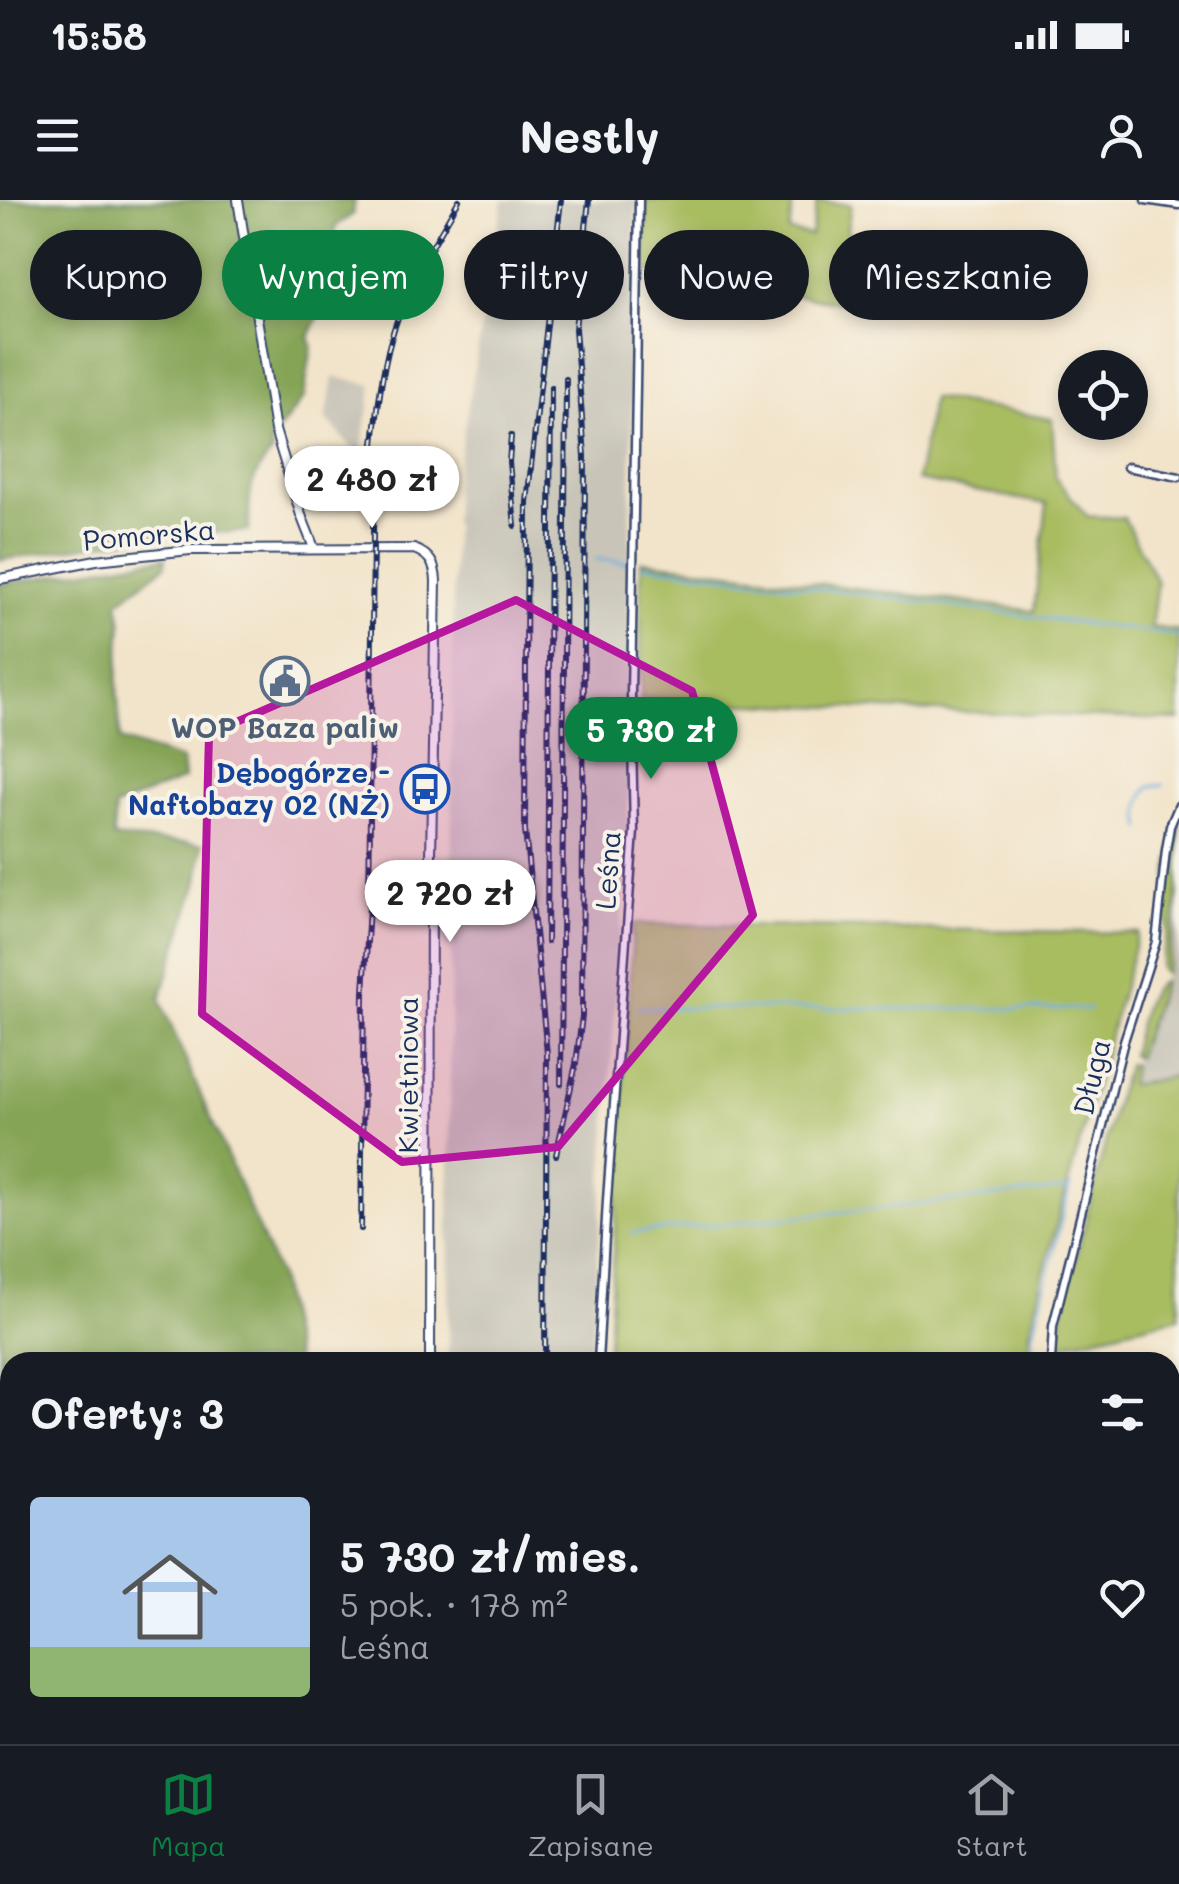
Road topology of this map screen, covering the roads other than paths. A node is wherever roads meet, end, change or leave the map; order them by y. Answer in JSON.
{"nodes":[{"id":1,"x":238,"y":200,"type":"edge"},
{"id":2,"x":639,"y":200,"type":"edge"},
{"id":3,"x":1146,"y":200,"type":"edge"},
{"id":4,"x":1179,"y":206,"type":"edge"},
{"id":5,"x":1127,"y":467,"type":"dead end"},
{"id":6,"x":1179,"y":477,"type":"edge"},
{"id":7,"x":314,"y":548,"type":"junction"},
{"id":8,"x":423,"y":552,"type":"joint"},
{"id":9,"x":0,"y":579,"type":"edge"},
{"id":10,"x":1179,"y":805,"type":"edge"},
{"id":11,"x":430,"y":1352,"type":"edge"},
{"id":12,"x":599,"y":1352,"type":"edge"},
{"id":13,"x":1052,"y":1352,"type":"edge"}],
"edges":[{"from":1,"to":7,"type":"street"},
{"from":2,"to":12,"type":"street","name":"Leśna"},
{"from":3,"to":4,"type":"street"},
{"from":5,"to":6,"type":"street"},
{"from":7,"to":8,"type":"street","name":"Pomorska"},
{"from":7,"to":9,"type":"street","name":"Pomorska"},
{"from":8,"to":11,"type":"street","name":"Kwietniowa"},
{"from":10,"to":13,"type":"street","name":"Długa"}]}
